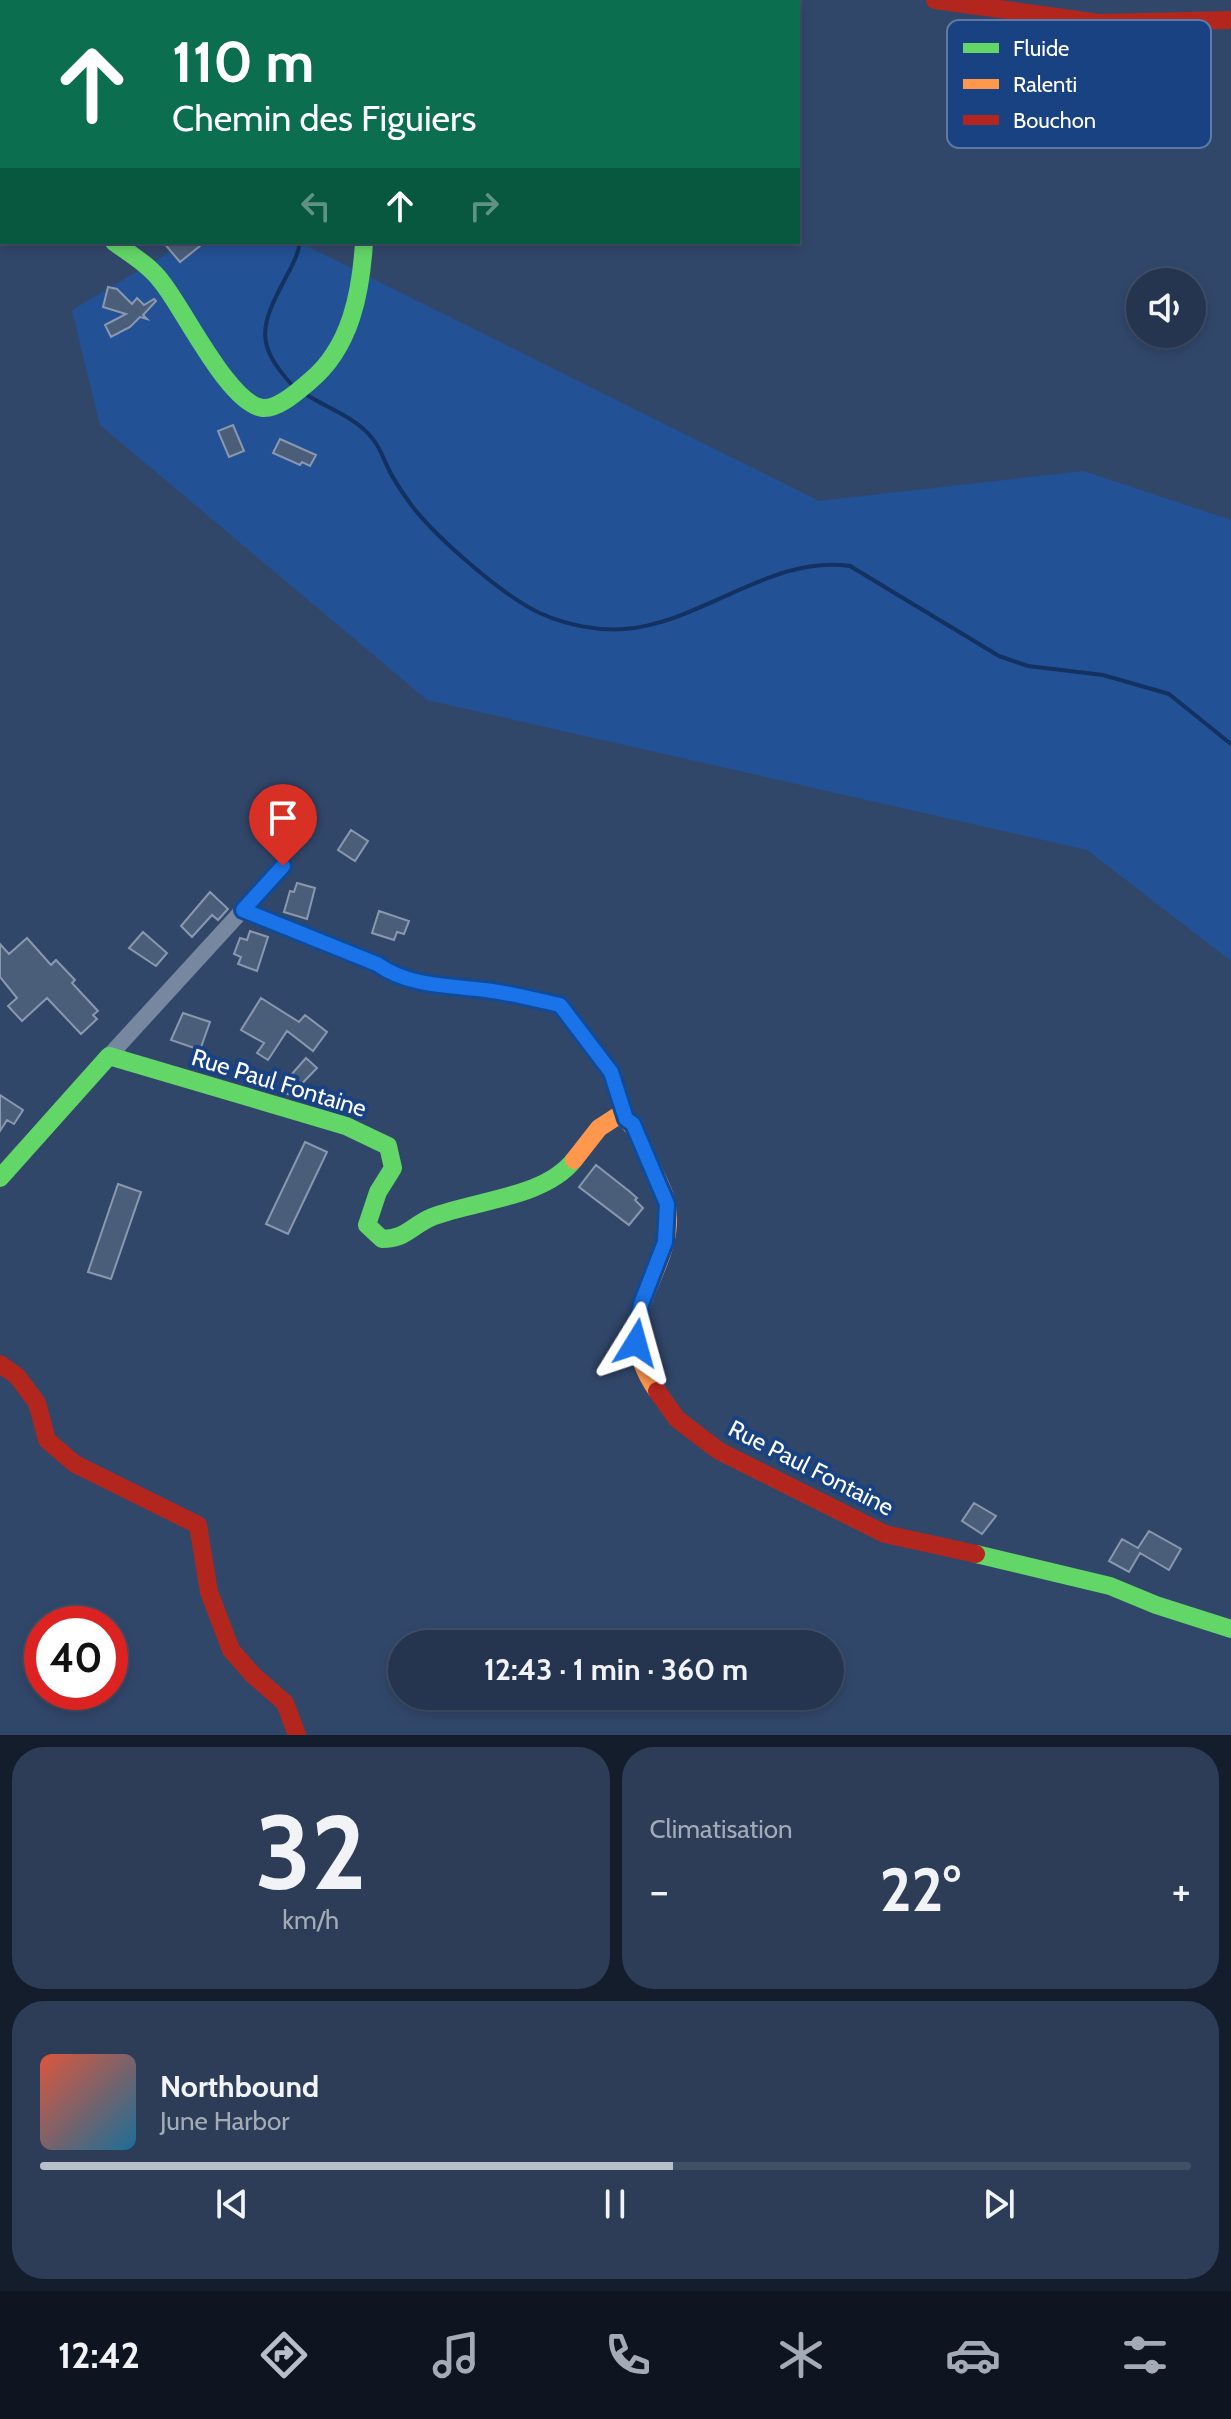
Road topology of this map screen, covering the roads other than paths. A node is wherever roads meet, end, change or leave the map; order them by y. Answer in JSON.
{"nodes":[{"id":1,"x":935,"y":0,"type":"edge"},
{"id":2,"x":1078,"y":20,"type":"edge"},
{"id":3,"x":1231,"y":20,"type":"edge"},
{"id":4,"x":1211,"y":22,"type":"edge"},
{"id":5,"x":117,"y":244,"type":"edge"},
{"id":6,"x":364,"y":244,"type":"edge"},
{"id":7,"x":283,"y":866,"type":"dead end"},
{"id":8,"x":243,"y":910,"type":"junction"},
{"id":9,"x":109,"y":1056,"type":"junction"},
{"id":10,"x":626,"y":1119,"type":"junction"},
{"id":11,"x":0,"y":1178,"type":"edge"},
{"id":12,"x":0,"y":1364,"type":"edge"},
{"id":13,"x":1231,"y":1629,"type":"edge"},
{"id":14,"x":297,"y":1735,"type":"edge"}],
"edges":[{"from":1,"to":2,"type":"street"},
{"from":3,"to":4,"type":"street"},
{"from":5,"to":6,"type":"street"},
{"from":7,"to":8,"type":"street"},
{"from":8,"to":9,"type":"street"},
{"from":8,"to":10,"type":"street"},
{"from":9,"to":10,"type":"street","name":"Rue Paul Fontaine"},
{"from":9,"to":11,"type":"street"},
{"from":10,"to":13,"type":"street","name":"Rue Paul Fontaine"},
{"from":12,"to":14,"type":"street"}]}
